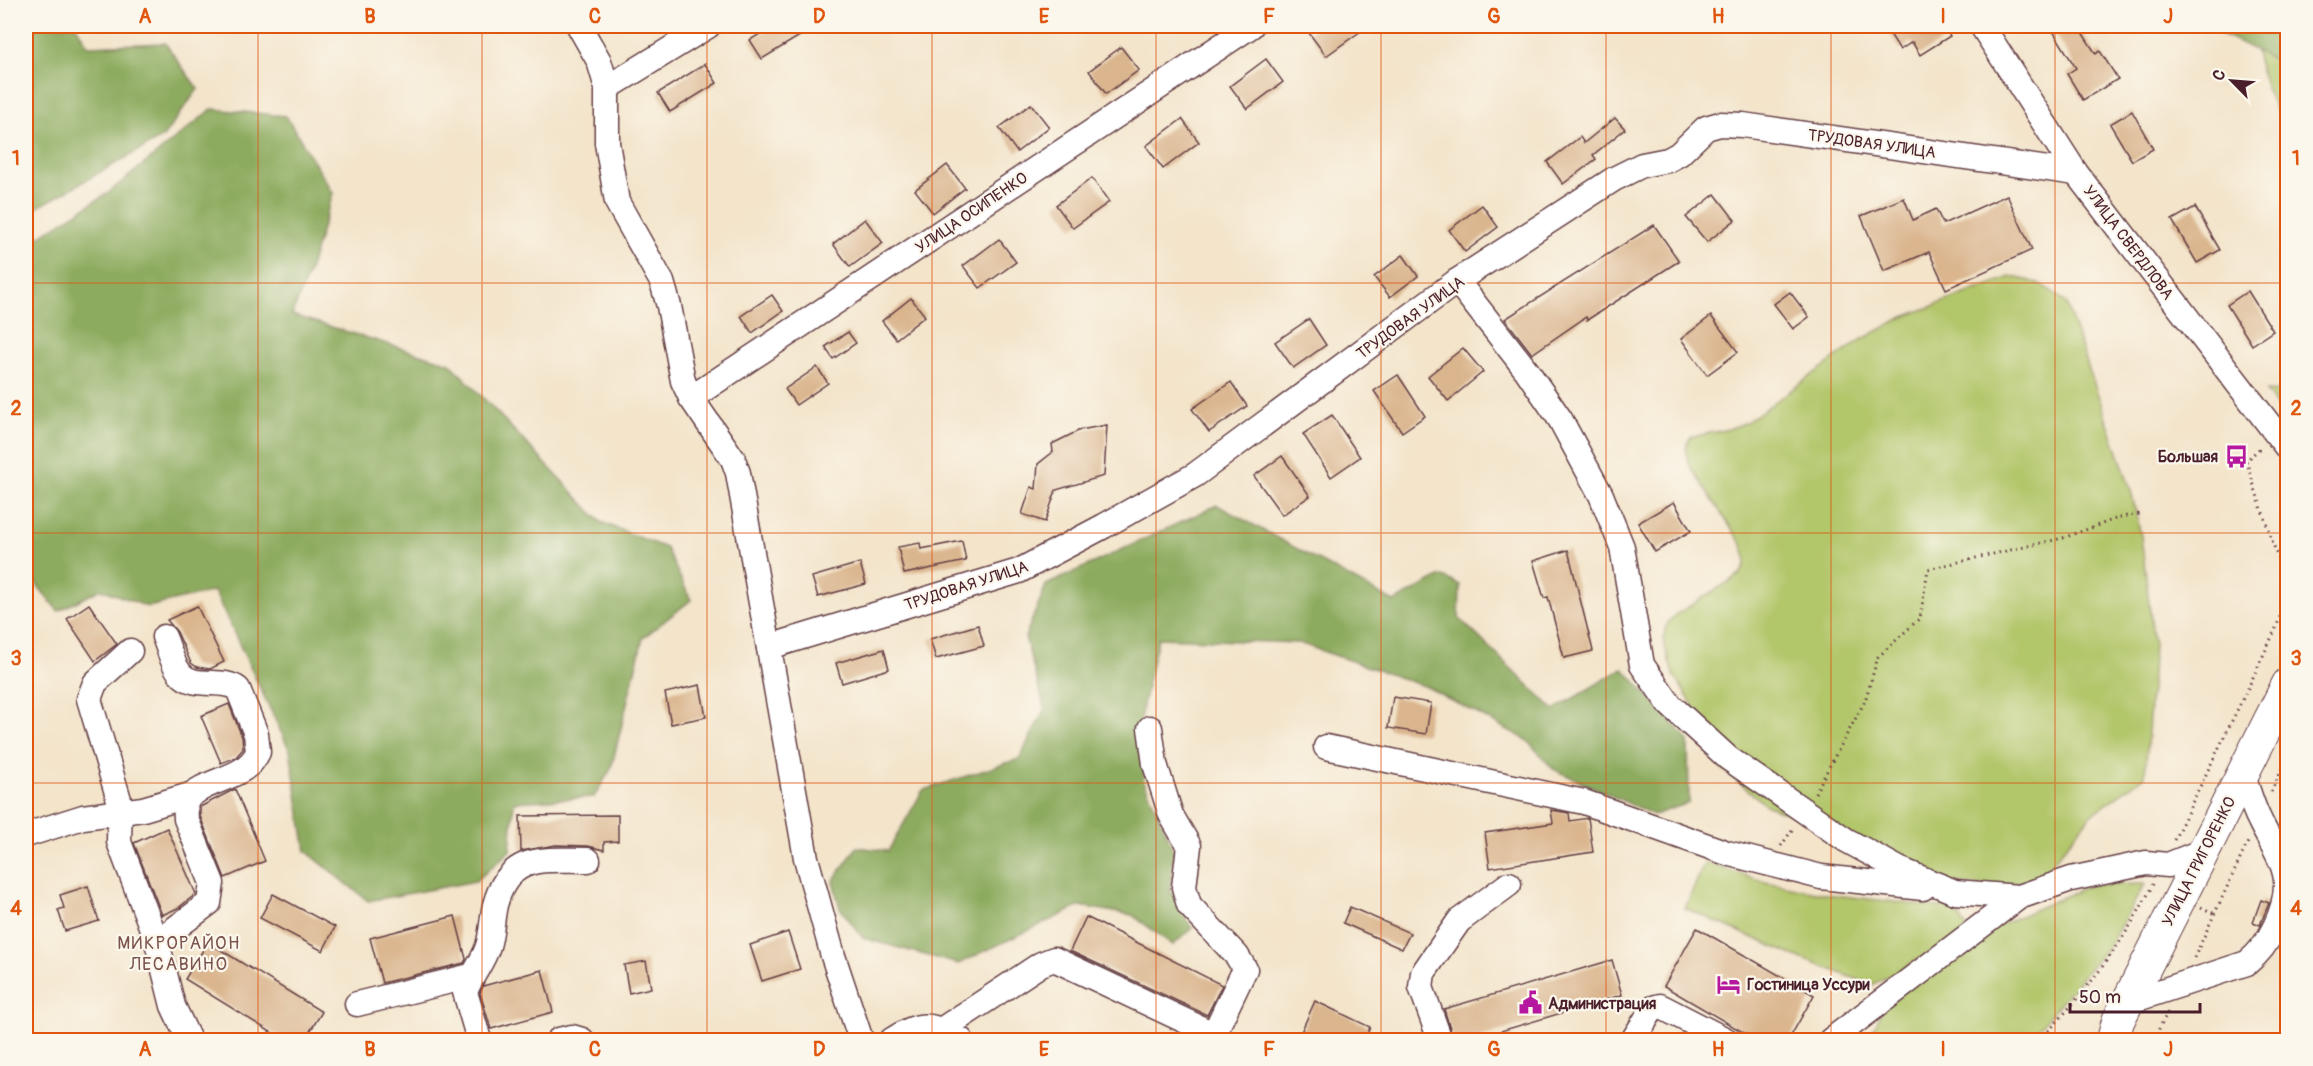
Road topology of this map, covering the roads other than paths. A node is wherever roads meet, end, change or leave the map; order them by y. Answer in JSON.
{"nodes":[{"id":1,"x":579,"y":26,"type":"edge"},
{"id":2,"x":708,"y":26,"type":"edge"},
{"id":3,"x":1251,"y":26,"type":"edge"},
{"id":4,"x":1983,"y":26,"type":"edge"},
{"id":5,"x":607,"y":88,"type":"junction"},
{"id":6,"x":2076,"y":173,"type":"junction"},
{"id":7,"x":1457,"y":281,"type":"junction"},
{"id":8,"x":691,"y":399,"type":"junction"},
{"id":9,"x":2282,"y":442,"type":"edge"},
{"id":10,"x":164,"y":638,"type":"dead end"},
{"id":11,"x":769,"y":647,"type":"junction"},
{"id":12,"x":130,"y":651,"type":"dead end"},
{"id":13,"x":2288,"y":684,"type":"edge"},
{"id":14,"x":1150,"y":728,"type":"dead end"},
{"id":15,"x":1326,"y":747,"type":"dead end"},
{"id":16,"x":2242,"y":772,"type":"junction"},
{"id":17,"x":190,"y":795,"type":"junction"},
{"id":18,"x":120,"y":812,"type":"junction"},
{"id":19,"x":26,"y":835,"type":"edge"},
{"id":20,"x":2203,"y":851,"type":"junction"},
{"id":21,"x":588,"y":860,"type":"dead end"},
{"id":22,"x":1509,"y":884,"type":"dead end"},
{"id":23,"x":1955,"y":892,"type":"junction"},
{"id":24,"x":2019,"y":897,"type":"junction"},
{"id":25,"x":157,"y":942,"type":"junction"},
{"id":26,"x":471,"y":976,"type":"junction"},
{"id":27,"x":357,"y":1004,"type":"dead end"},
{"id":28,"x":2119,"y":1017,"type":"edge"},
{"id":29,"x":951,"y":1035,"type":"edge"},
{"id":30,"x":1212,"y":1037,"type":"edge"},
{"id":31,"x":189,"y":1041,"type":"edge"},
{"id":32,"x":479,"y":1041,"type":"edge"},
{"id":33,"x":559,"y":1041,"type":"edge"},
{"id":34,"x":582,"y":1041,"type":"edge"},
{"id":35,"x":861,"y":1041,"type":"edge"},
{"id":36,"x":892,"y":1041,"type":"edge"},
{"id":37,"x":1440,"y":1041,"type":"edge"},
{"id":38,"x":1633,"y":1041,"type":"edge"},
{"id":39,"x":1726,"y":1041,"type":"edge"},
{"id":40,"x":1831,"y":1041,"type":"edge"}],
"edges":[{"from":1,"to":5,"type":"street"},
{"from":2,"to":5,"type":"street"},
{"from":3,"to":8,"type":"street","name":"УЛИЦА ОСИПЕНКО"},
{"from":4,"to":6,"type":"street","name":"УЛИЦА СВЕРДЛОВА"},
{"from":5,"to":8,"type":"street"},
{"from":6,"to":7,"type":"street","name":"ТРУДОВАЯ УЛИЦА"},
{"from":6,"to":9,"type":"street","name":"УЛИЦА СВЕРДЛОВА"},
{"from":7,"to":11,"type":"street","name":"ТРУДОВАЯ УЛИЦА"},
{"from":7,"to":23,"type":"street"},
{"from":8,"to":11,"type":"street"},
{"from":10,"to":17,"type":"street"},
{"from":11,"to":35,"type":"street"},
{"from":12,"to":18,"type":"street"},
{"from":13,"to":16,"type":"main road","name":"УЛИЦА ГРИГОРЕНКО"},
{"from":14,"to":30,"type":"street"},
{"from":15,"to":23,"type":"street"},
{"from":16,"to":20,"type":"main road","name":"УЛИЦА ГРИГОРЕНКО"},
{"from":16,"to":28,"type":"street"},
{"from":17,"to":18,"type":"street"},
{"from":17,"to":25,"type":"street"},
{"from":18,"to":19,"type":"street"},
{"from":18,"to":25,"type":"street"},
{"from":20,"to":24,"type":"street"},
{"from":20,"to":28,"type":"main road","name":"УЛИЦА ГРИГОРЕНКО"},
{"from":21,"to":26,"type":"street"},
{"from":22,"to":37,"type":"street"},
{"from":23,"to":24,"type":"street"},
{"from":24,"to":40,"type":"street"},
{"from":25,"to":31,"type":"street"},
{"from":26,"to":27,"type":"street"},
{"from":26,"to":32,"type":"street"},
{"from":29,"to":30,"type":"street"},
{"from":29,"to":36,"type":"street"},
{"from":33,"to":34,"type":"street"},
{"from":38,"to":39,"type":"street"}]}
